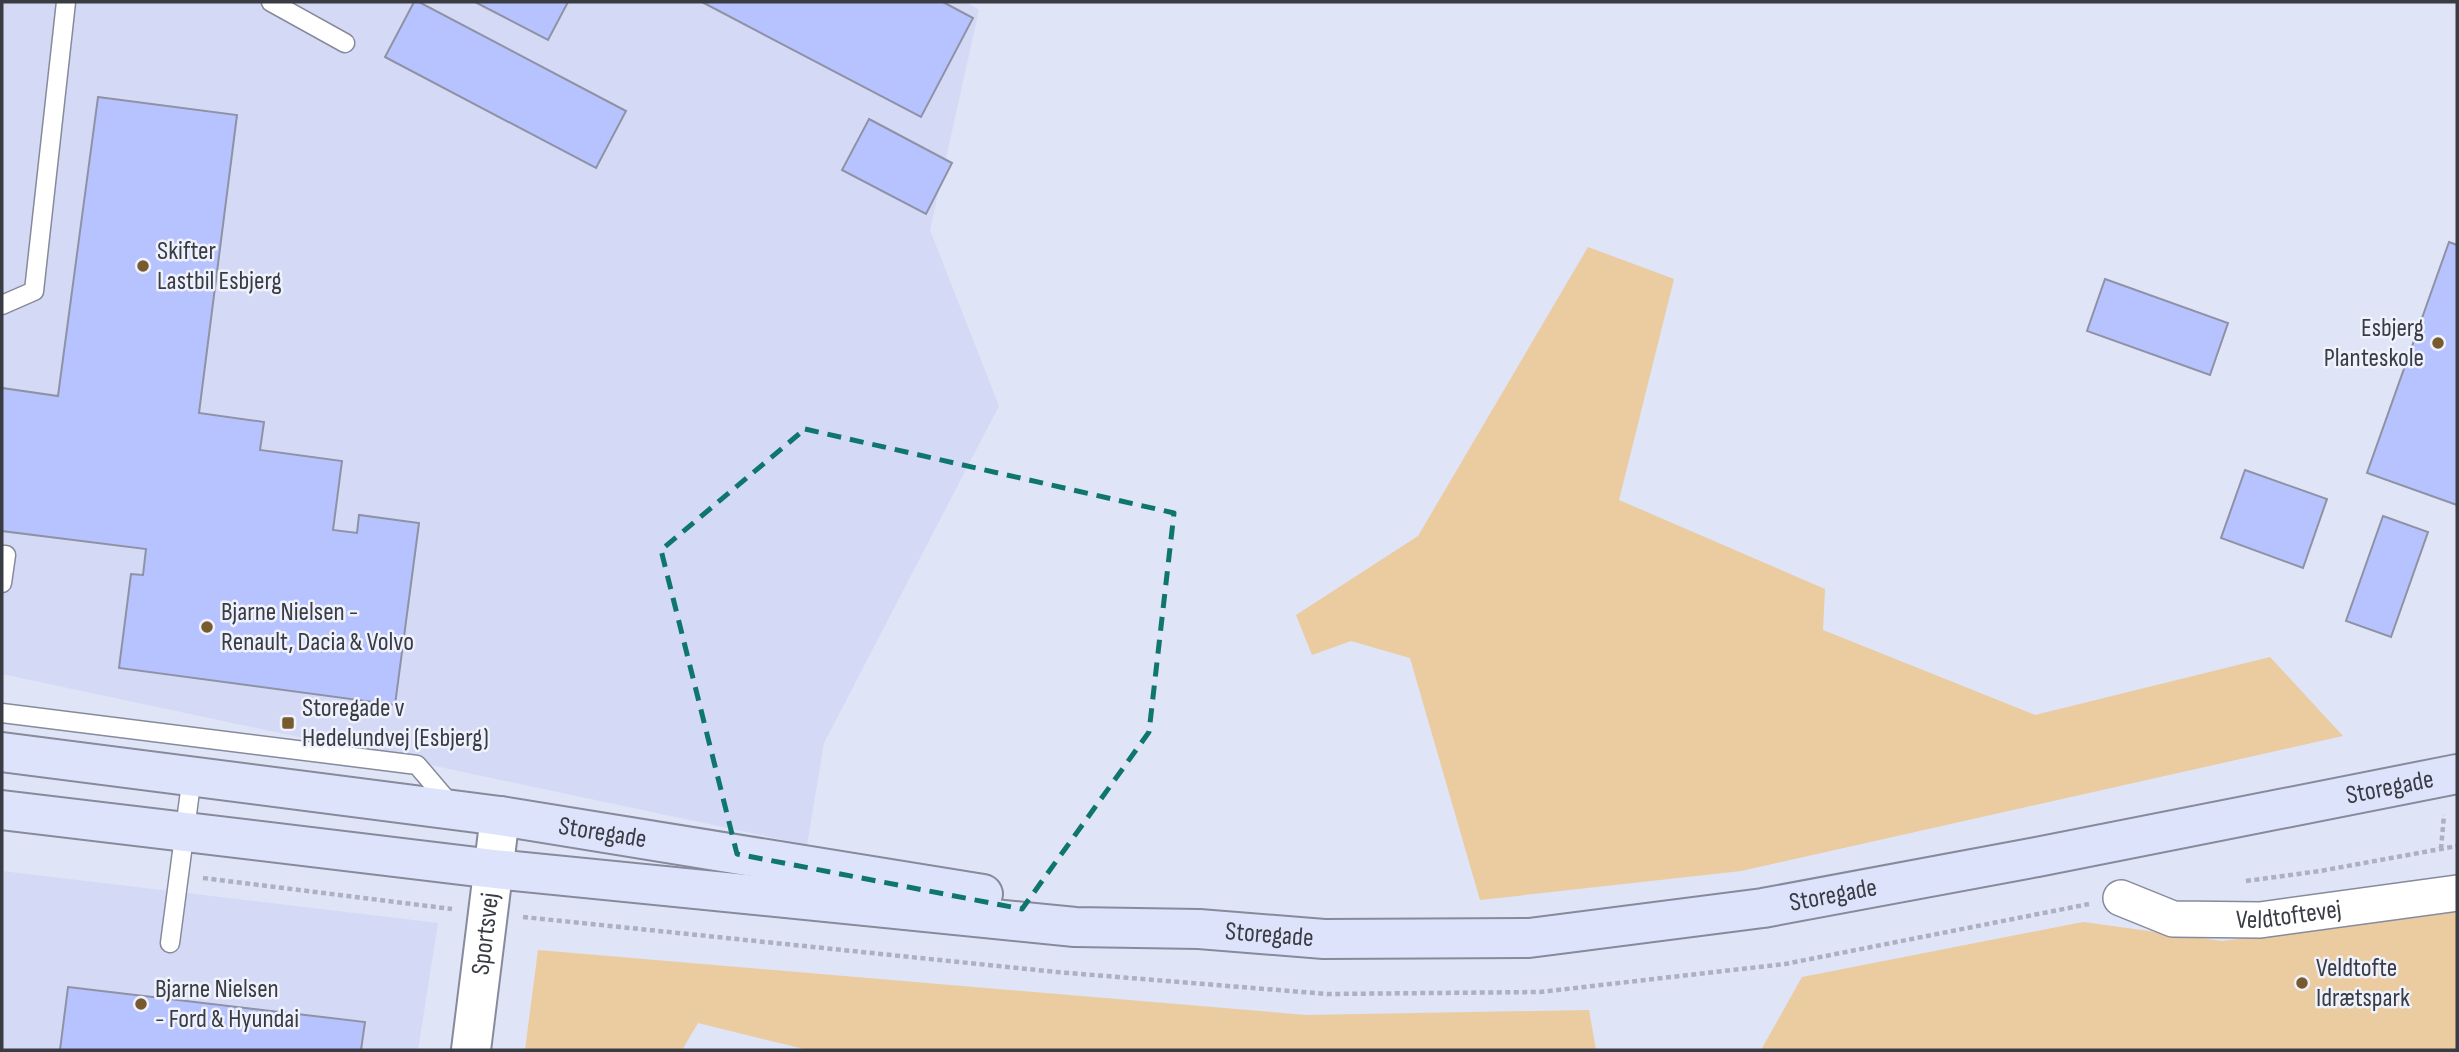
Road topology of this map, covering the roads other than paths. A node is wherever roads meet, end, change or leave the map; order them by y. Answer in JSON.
{"nodes":[{"id":1,"x":66,"y":2,"type":"edge"},
{"id":2,"x":271,"y":2,"type":"edge"},
{"id":3,"x":345,"y":43,"type":"dead end"},
{"id":4,"x":2,"y":304,"type":"edge"},
{"id":5,"x":2,"y":555,"type":"edge"},
{"id":6,"x":2,"y":583,"type":"edge"},
{"id":7,"x":2,"y":713,"type":"edge"},
{"id":8,"x":2,"y":752,"type":"edge"},
{"id":9,"x":2457,"y":774,"type":"edge"},
{"id":10,"x":192,"y":776,"type":"junction"},
{"id":11,"x":2,"y":810,"type":"edge"},
{"id":12,"x":456,"y":810,"type":"junction"},
{"id":13,"x":500,"y":816,"type":"junction"},
{"id":14,"x":184,"y":831,"type":"junction"},
{"id":15,"x":494,"y":869,"type":"junction"},
{"id":16,"x":2457,"y":893,"type":"edge"},
{"id":17,"x":2121,"y":898,"type":"dead end"},
{"id":18,"x":1199,"y":929,"type":"junction"},
{"id":19,"x":170,"y":943,"type":"dead end"},
{"id":20,"x":471,"y":1050,"type":"edge"}],
"edges":[{"from":1,"to":4,"type":"lane"},
{"from":2,"to":3,"type":"lane"},
{"from":5,"to":6,"type":"lane"},
{"from":7,"to":12,"type":"lane"},
{"from":8,"to":10,"type":"main road","name":"Storegade"},
{"from":9,"to":18,"type":"main road","name":"Storegade"},
{"from":10,"to":12,"type":"main road","name":"Storegade"},
{"from":10,"to":14,"type":"lane"},
{"from":11,"to":14,"type":"main road","name":"Storegade"},
{"from":12,"to":13,"type":"main road","name":"Storegade"},
{"from":13,"to":15,"type":"street","name":"Sportsvej"},
{"from":13,"to":18,"type":"main road","name":"Storegade"},
{"from":14,"to":15,"type":"main road","name":"Storegade"},
{"from":14,"to":19,"type":"lane"},
{"from":15,"to":18,"type":"main road","name":"Storegade"},
{"from":15,"to":20,"type":"street","name":"Sportsvej"},
{"from":16,"to":17,"type":"street","name":"Veldtoftevej"}]}
